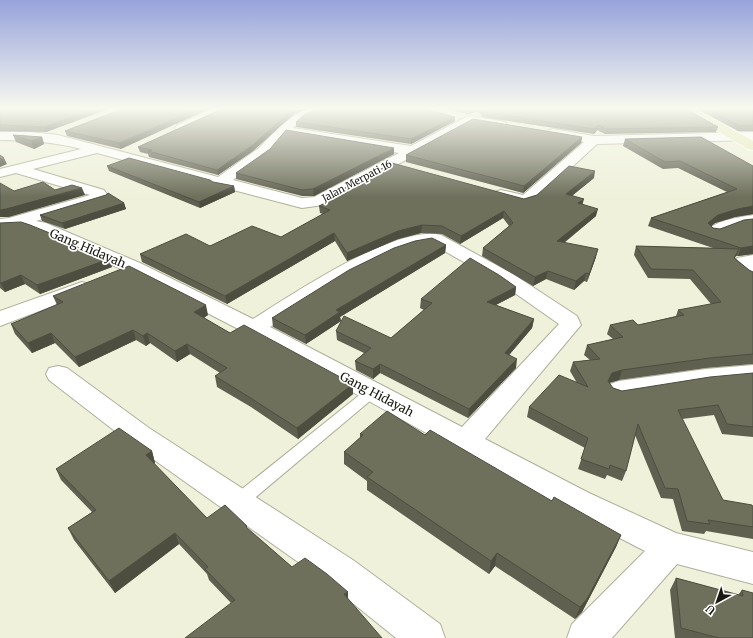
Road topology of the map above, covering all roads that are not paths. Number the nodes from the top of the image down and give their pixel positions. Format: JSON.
{"nodes":[{"id":1,"x":52,"y":138,"type":"edge"},
{"id":2,"x":276,"y":138,"type":"edge"},
{"id":3,"x":331,"y":138,"type":"edge"},
{"id":4,"x":438,"y":138,"type":"edge"},
{"id":5,"x":581,"y":138,"type":"edge"},
{"id":6,"x":699,"y":138,"type":"edge"},
{"id":7,"x":737,"y":138,"type":"edge"},
{"id":8,"x":594,"y":140,"type":"junction"},
{"id":9,"x":141,"y":146,"type":"edge"},
{"id":10,"x":753,"y":146,"type":"edge"},
{"id":11,"x":97,"y":150,"type":"junction"},
{"id":12,"x":414,"y":151,"type":"junction"},
{"id":13,"x":121,"y":155,"type":"junction"},
{"id":14,"x":391,"y":163,"type":"junction"},
{"id":15,"x":16,"y":169,"type":"junction"},
{"id":16,"x":412,"y":169,"type":"edge"},
{"id":17,"x":0,"y":173,"type":"edge"},
{"id":18,"x":219,"y":183,"type":"junction"},
{"id":19,"x":484,"y":190,"type":"edge"},
{"id":20,"x":753,"y":220,"type":"edge"},
{"id":21,"x":4,"y":223,"type":"edge"},
{"id":22,"x":716,"y":231,"type":"edge"},
{"id":23,"x":753,"y":261,"type":"edge"},
{"id":24,"x":753,"y":274,"type":"edge"},
{"id":25,"x":114,"y":275,"type":"junction"},
{"id":26,"x":0,"y":319,"type":"edge"},
{"id":27,"x":254,"y":328,"type":"junction"},
{"id":28,"x":753,"y":373,"type":"edge"},
{"id":29,"x":58,"y":374,"type":"dead end"},
{"id":30,"x":619,"y":390,"type":"edge"},
{"id":31,"x":372,"y":392,"type":"junction"},
{"id":32,"x":465,"y":442,"type":"junction"},
{"id":33,"x":238,"y":502,"type":"junction"},
{"id":34,"x":671,"y":547,"type":"junction"},
{"id":35,"x":753,"y":568,"type":"edge"},
{"id":36,"x":426,"y":638,"type":"edge"},
{"id":37,"x":586,"y":638,"type":"edge"}],
"edges":[{"from":1,"to":11,"type":"street","name":"Jalan Merpati 16"},
{"from":2,"to":18,"type":"street"},
{"from":3,"to":12,"type":"street"},
{"from":4,"to":12,"type":"street","name":"Jalan Merpati 16"},
{"from":5,"to":8,"type":"street"},
{"from":6,"to":8,"type":"street"},
{"from":7,"to":10,"type":"main road"},
{"from":8,"to":19,"type":"street"},
{"from":9,"to":13,"type":"street"},
{"from":11,"to":13,"type":"street","name":"Jalan Merpati 16"},
{"from":11,"to":15,"type":"street"},
{"from":12,"to":14,"type":"street","name":"Jalan Merpati 16"},
{"from":13,"to":18,"type":"street","name":"Jalan Merpati 16"},
{"from":14,"to":16,"type":"street"},
{"from":14,"to":18,"type":"street","name":"Jalan Merpati 16"},
{"from":15,"to":17,"type":"street"},
{"from":15,"to":21,"type":"street"},
{"from":20,"to":22,"type":"street"},
{"from":21,"to":25,"type":"street","name":"Gang Hidayah"},
{"from":23,"to":24,"type":"street"},
{"from":25,"to":26,"type":"street"},
{"from":25,"to":27,"type":"street","name":"Gang Hidayah"},
{"from":27,"to":31,"type":"street","name":"Gang Hidayah"},
{"from":27,"to":32,"type":"street"},
{"from":28,"to":30,"type":"street"},
{"from":29,"to":33,"type":"street"},
{"from":31,"to":32,"type":"street","name":"Gang Hidayah"},
{"from":31,"to":33,"type":"lane"},
{"from":32,"to":34,"type":"street","name":"Gang Hidayah"},
{"from":33,"to":36,"type":"street"},
{"from":34,"to":35,"type":"street","name":"Gang Hidayah"},
{"from":34,"to":37,"type":"street"}]}
